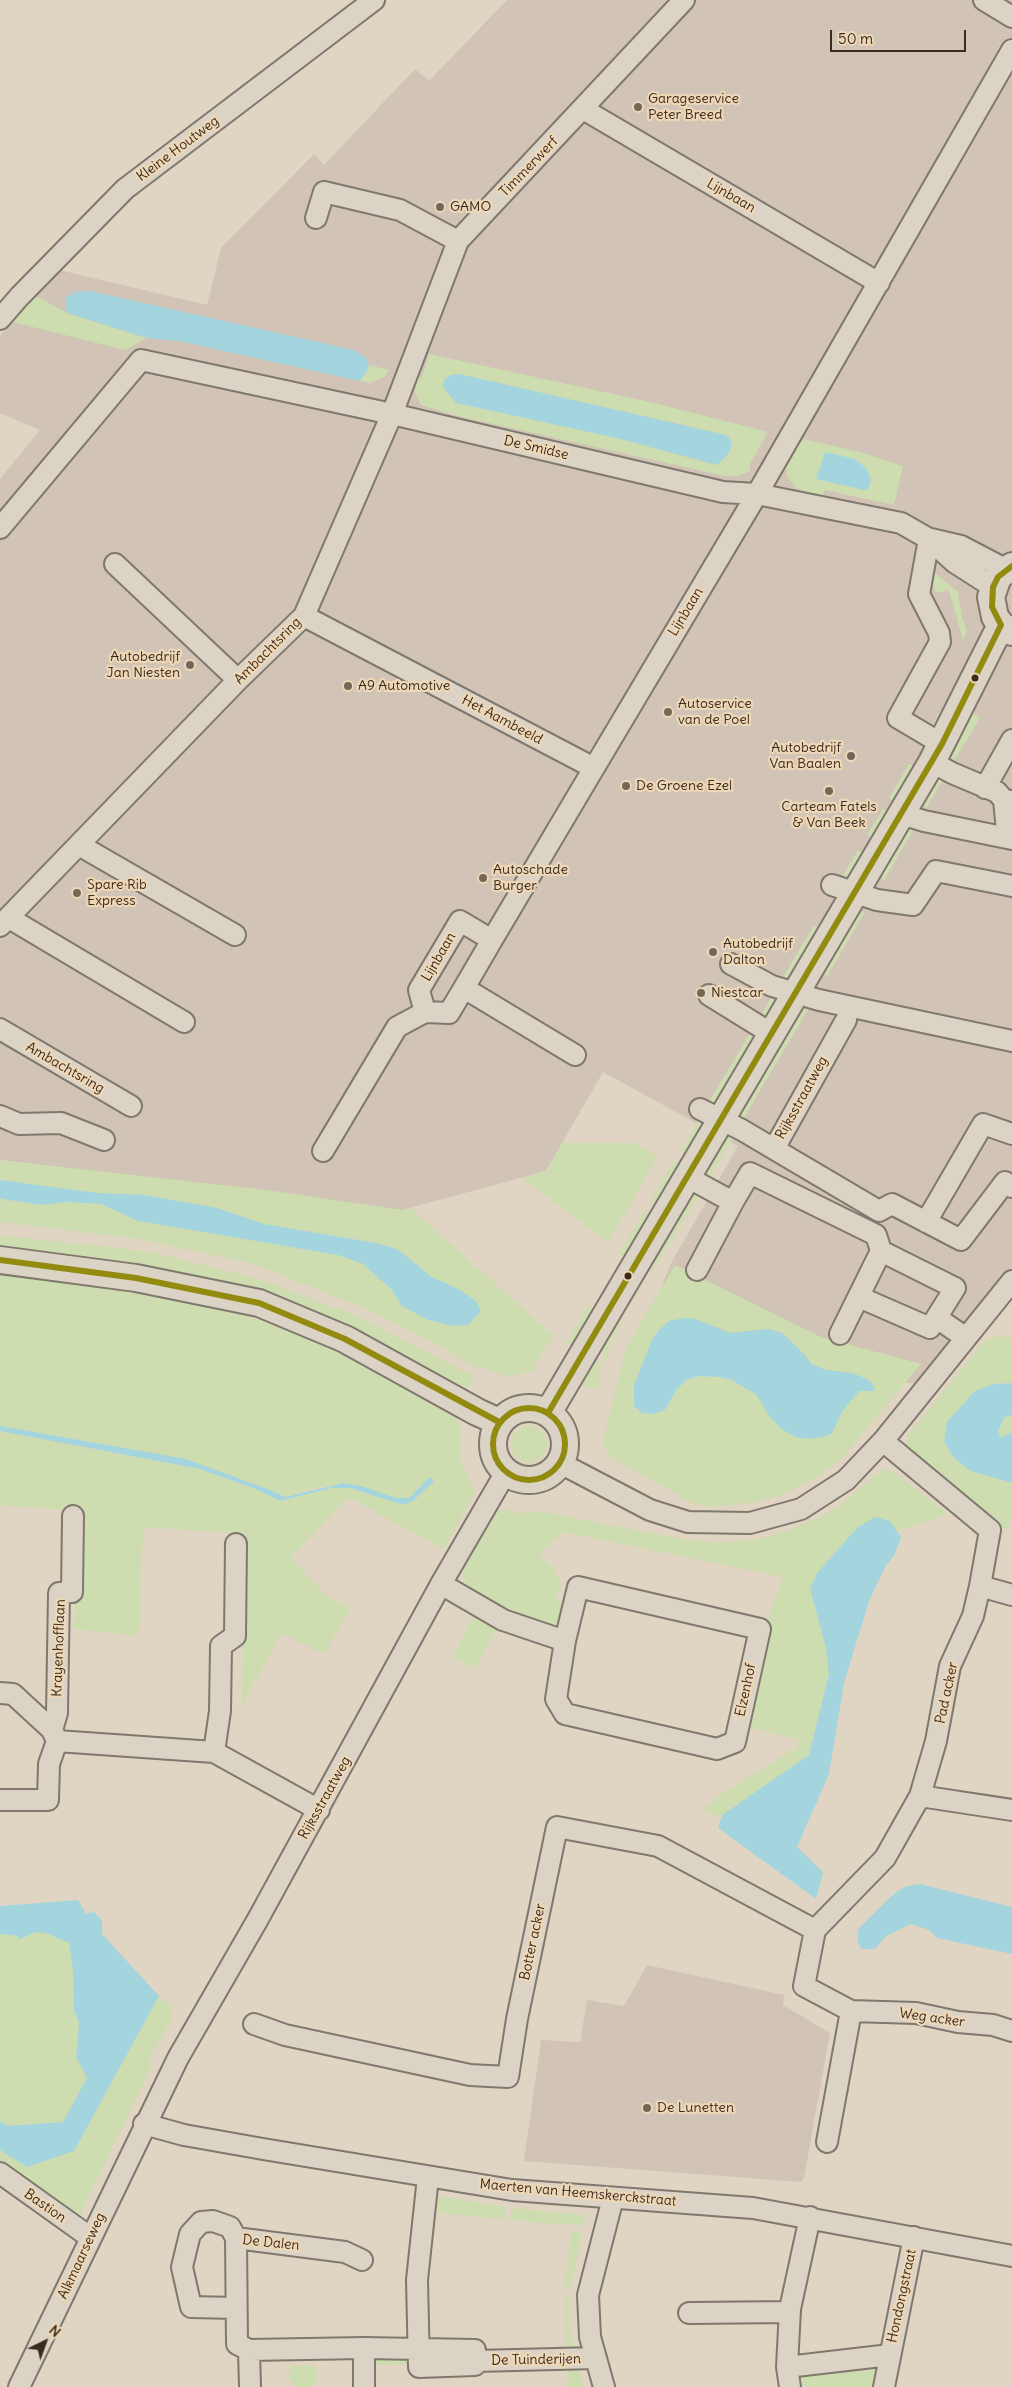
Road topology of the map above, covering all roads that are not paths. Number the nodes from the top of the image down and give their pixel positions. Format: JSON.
{"nodes":[{"id":1,"x":374,"y":0,"type":"edge"},
{"id":2,"x":684,"y":0,"type":"edge"},
{"id":3,"x":984,"y":0,"type":"edge"},
{"id":4,"x":1012,"y":17,"type":"edge"},
{"id":5,"x":1012,"y":50,"type":"edge"},
{"id":6,"x":583,"y":109,"type":"junction"},
{"id":7,"x":316,"y":218,"type":"dead end"},
{"id":8,"x":458,"y":241,"type":"junction"},
{"id":9,"x":878,"y":283,"type":"junction"},
{"id":10,"x":0,"y":319,"type":"edge"},
{"id":11,"x":392,"y":414,"type":"junction"},
{"id":12,"x":757,"y":494,"type":"junction"},
{"id":13,"x":0,"y":528,"type":"edge"},
{"id":14,"x":929,"y":539,"type":"junction"},
{"id":15,"x":115,"y":564,"type":"dead end"},
{"id":16,"x":1003,"y":574,"type":"edge"},
{"id":17,"x":304,"y":616,"type":"junction"},
{"id":18,"x":1008,"y":633,"type":"edge"},
{"id":19,"x":238,"y":680,"type":"junction"},
{"id":20,"x":1012,"y":740,"type":"edge"},
{"id":21,"x":937,"y":753,"type":"junction"},
{"id":22,"x":594,"y":768,"type":"junction"},
{"id":23,"x":985,"y":788,"type":"junction"},
{"id":24,"x":1008,"y":801,"type":"edge"},
{"id":25,"x":901,"y":814,"type":"junction"},
{"id":26,"x":1012,"y":839,"type":"edge"},
{"id":27,"x":79,"y":845,"type":"junction"},
{"id":28,"x":1012,"y":886,"type":"edge"},
{"id":29,"x":844,"y":889,"type":"junction"},
{"id":30,"x":4,"y":922,"type":"edge"},
{"id":31,"x":235,"y":935,"type":"dead end"},
{"id":32,"x":492,"y":940,"type":"junction"},
{"id":33,"x":731,"y":964,"type":"dead end"},
{"id":34,"x":464,"y":988,"type":"junction"},
{"id":35,"x":795,"y":994,"type":"junction"},
{"id":36,"x":709,"y":995,"type":"dead end"},
{"id":37,"x":425,"y":1012,"type":"junction"},
{"id":38,"x":846,"y":1020,"type":"dead end"},
{"id":39,"x":184,"y":1022,"type":"dead end"},
{"id":40,"x":0,"y":1029,"type":"edge"},
{"id":41,"x":772,"y":1034,"type":"junction"},
{"id":42,"x":1012,"y":1041,"type":"edge"},
{"id":43,"x":575,"y":1055,"type":"dead end"},
{"id":44,"x":130,"y":1106,"type":"dead end"},
{"id":45,"x":710,"y":1115,"type":"junction"},
{"id":46,"x":0,"y":1116,"type":"edge"},
{"id":47,"x":1012,"y":1134,"type":"edge"},
{"id":48,"x":104,"y":1140,"type":"dead end"},
{"id":49,"x":774,"y":1149,"type":"junction"},
{"id":50,"x":323,"y":1151,"type":"dead end"},
{"id":51,"x":687,"y":1177,"type":"junction"},
{"id":52,"x":1010,"y":1180,"type":"edge"},
{"id":53,"x":733,"y":1202,"type":"junction"},
{"id":54,"x":926,"y":1222,"type":"junction"},
{"id":55,"x":881,"y":1251,"type":"junction"},
{"id":56,"x":0,"y":1260,"type":"edge"},
{"id":57,"x":697,"y":1270,"type":"dead end"},
{"id":58,"x":1012,"y":1281,"type":"edge"},
{"id":59,"x":858,"y":1297,"type":"junction"},
{"id":60,"x":937,"y":1318,"type":"junction"},
{"id":61,"x":840,"y":1334,"type":"dead end"},
{"id":62,"x":966,"y":1338,"type":"junction"},
{"id":63,"x":548,"y":1413,"type":"junction"},
{"id":64,"x":499,"y":1422,"type":"junction"},
{"id":65,"x":883,"y":1441,"type":"junction"},
{"id":66,"x":560,"y":1463,"type":"junction"},
{"id":67,"x":506,"y":1472,"type":"junction"},
{"id":68,"x":73,"y":1516,"type":"dead end"},
{"id":69,"x":236,"y":1544,"type":"dead end"},
{"id":70,"x":441,"y":1584,"type":"junction"},
{"id":71,"x":980,"y":1586,"type":"junction"},
{"id":72,"x":1012,"y":1595,"type":"edge"},
{"id":73,"x":565,"y":1642,"type":"junction"},
{"id":74,"x":0,"y":1694,"type":"edge"},
{"id":75,"x":55,"y":1736,"type":"junction"},
{"id":76,"x":214,"y":1752,"type":"junction"},
{"id":77,"x":920,"y":1796,"type":"junction"},
{"id":78,"x":0,"y":1800,"type":"edge"},
{"id":79,"x":318,"y":1810,"type":"junction"},
{"id":80,"x":1012,"y":1810,"type":"edge"},
{"id":81,"x":815,"y":1930,"type":"junction"},
{"id":82,"x":851,"y":2011,"type":"junction"},
{"id":83,"x":254,"y":2024,"type":"dead end"},
{"id":84,"x":1012,"y":2031,"type":"edge"},
{"id":85,"x":144,"y":2124,"type":"junction"},
{"id":86,"x":827,"y":2142,"type":"dead end"},
{"id":87,"x":0,"y":2174,"type":"edge"},
{"id":88,"x":428,"y":2176,"type":"junction"},
{"id":89,"x":613,"y":2198,"type":"junction"},
{"id":90,"x":810,"y":2217,"type":"junction"},
{"id":91,"x":914,"y":2237,"type":"junction"},
{"id":92,"x":91,"y":2238,"type":"junction"},
{"id":93,"x":236,"y":2238,"type":"junction"},
{"id":94,"x":1012,"y":2256,"type":"edge"},
{"id":95,"x":362,"y":2260,"type":"dead end"},
{"id":96,"x":235,"y":2308,"type":"junction"},
{"id":97,"x":790,"y":2312,"type":"junction"},
{"id":98,"x":689,"y":2313,"type":"dead end"},
{"id":99,"x":364,"y":2348,"type":"junction"},
{"id":100,"x":249,"y":2350,"type":"junction"},
{"id":101,"x":890,"y":2355,"type":"junction"},
{"id":102,"x":418,"y":2358,"type":"junction"},
{"id":103,"x":596,"y":2358,"type":"junction"},
{"id":104,"x":789,"y":2377,"type":"edge"},
{"id":105,"x":19,"y":2387,"type":"edge"},
{"id":106,"x":250,"y":2387,"type":"edge"},
{"id":107,"x":364,"y":2387,"type":"edge"},
{"id":108,"x":604,"y":2387,"type":"edge"},
{"id":109,"x":884,"y":2387,"type":"edge"}],
"edges":[{"from":1,"to":10,"type":"street","name":"Kleine Houtweg"},
{"from":2,"to":6,"type":"street","name":"Timmerwerf"},
{"from":3,"to":4,"type":"street"},
{"from":5,"to":9,"type":"street","name":"Lijnbaan"},
{"from":6,"to":8,"type":"street","name":"Timmerwerf"},
{"from":6,"to":9,"type":"street","name":"Lijnbaan"},
{"from":7,"to":8,"type":"street"},
{"from":8,"to":11,"type":"street","name":"Timmerwerf"},
{"from":9,"to":12,"type":"street","name":"Lijnbaan"},
{"from":11,"to":12,"type":"street","name":"De Smidse"},
{"from":11,"to":13,"type":"street","name":"De Smidse"},
{"from":11,"to":17,"type":"street","name":"Ambachtsring"},
{"from":12,"to":14,"type":"street","name":"De Smidse"},
{"from":12,"to":22,"type":"street","name":"Lijnbaan"},
{"from":14,"to":16,"type":"street","name":"De Smidse"},
{"from":14,"to":21,"type":"street"},
{"from":15,"to":19,"type":"street"},
{"from":16,"to":18,"type":"main road"},
{"from":17,"to":19,"type":"street","name":"Ambachtsring"},
{"from":17,"to":22,"type":"street","name":"Het Aambeeld"},
{"from":18,"to":21,"type":"main road"},
{"from":19,"to":27,"type":"street","name":"Ambachtsring"},
{"from":20,"to":23,"type":"street"},
{"from":21,"to":23,"type":"street"},
{"from":21,"to":25,"type":"main road"},
{"from":22,"to":32,"type":"street","name":"Lijnbaan"},
{"from":23,"to":24,"type":"street"},
{"from":24,"to":26,"type":"street"},
{"from":25,"to":26,"type":"street"},
{"from":25,"to":29,"type":"main road"},
{"from":27,"to":30,"type":"street","name":"Ambachtsring"},
{"from":27,"to":31,"type":"street"},
{"from":28,"to":29,"type":"street"},
{"from":29,"to":35,"type":"main road"},
{"from":30,"to":39,"type":"street","name":"Ambachtsring"},
{"from":32,"to":34,"type":"street","name":"Lijnbaan"},
{"from":32,"to":37,"type":"street","name":"Lijnbaan"},
{"from":33,"to":35,"type":"street"},
{"from":34,"to":37,"type":"street","name":"Lijnbaan"},
{"from":34,"to":43,"type":"street"},
{"from":35,"to":41,"type":"main road"},
{"from":35,"to":42,"type":"street"},
{"from":36,"to":41,"type":"street"},
{"from":37,"to":50,"type":"street"},
{"from":38,"to":49,"type":"street","name":"Rijksstraatweg"},
{"from":40,"to":44,"type":"street","name":"Ambachtsring"},
{"from":41,"to":45,"type":"main road"},
{"from":45,"to":49,"type":"street","name":"Rijksstraatweg"},
{"from":45,"to":51,"type":"main road"},
{"from":46,"to":48,"type":"street"},
{"from":47,"to":54,"type":"street"},
{"from":49,"to":54,"type":"street"},
{"from":51,"to":53,"type":"street"},
{"from":51,"to":63,"type":"main road"},
{"from":52,"to":54,"type":"street"},
{"from":53,"to":55,"type":"street"},
{"from":53,"to":57,"type":"street"},
{"from":55,"to":59,"type":"street"},
{"from":55,"to":60,"type":"street"},
{"from":56,"to":64,"type":"main road"},
{"from":58,"to":62,"type":"street"},
{"from":59,"to":60,"type":"street"},
{"from":59,"to":61,"type":"street"},
{"from":60,"to":62,"type":"street"},
{"from":62,"to":65,"type":"street"},
{"from":63,"to":64,"type":"main road"},
{"from":63,"to":66,"type":"main road"},
{"from":64,"to":67,"type":"main road"},
{"from":65,"to":66,"type":"street"},
{"from":65,"to":71,"type":"street","name":"Pad acker"},
{"from":66,"to":67,"type":"main road"},
{"from":67,"to":70,"type":"street","name":"Rijksstraatweg"},
{"from":68,"to":75,"type":"street","name":"Krayenhofflaan"},
{"from":69,"to":76,"type":"street"},
{"from":70,"to":73,"type":"street"},
{"from":70,"to":79,"type":"street","name":"Rijksstraatweg"},
{"from":71,"to":72,"type":"street"},
{"from":71,"to":77,"type":"street","name":"Pad acker"},
{"from":73,"to":73,"type":"street","name":"Elzenhof"},
{"from":74,"to":75,"type":"street"},
{"from":75,"to":76,"type":"street"},
{"from":75,"to":78,"type":"street","name":"Krayenhofflaan"},
{"from":76,"to":79,"type":"street"},
{"from":77,"to":80,"type":"street"},
{"from":77,"to":81,"type":"street","name":"Pad acker"},
{"from":79,"to":85,"type":"street","name":"Rijksstraatweg"},
{"from":81,"to":82,"type":"street","name":"Weg acker"},
{"from":81,"to":83,"type":"street","name":"Botter acker"},
{"from":82,"to":84,"type":"street","name":"Weg acker"},
{"from":82,"to":86,"type":"street"},
{"from":85,"to":88,"type":"street","name":"Maerten van Heemskerckstraat"},
{"from":85,"to":92,"type":"street","name":"Alkmaarseweg"},
{"from":87,"to":92,"type":"street","name":"Bastion"},
{"from":88,"to":89,"type":"street","name":"Maerten van Heemskerckstraat"},
{"from":88,"to":102,"type":"street"},
{"from":89,"to":90,"type":"street","name":"Maerten van Heemskerckstraat"},
{"from":89,"to":103,"type":"street"},
{"from":90,"to":91,"type":"street","name":"Maerten van Heemskerckstraat"},
{"from":90,"to":97,"type":"street"},
{"from":91,"to":94,"type":"street","name":"Maerten van Heemskerckstraat"},
{"from":91,"to":101,"type":"street","name":"Hondongstraat"},
{"from":92,"to":105,"type":"street","name":"Alkmaarseweg"},
{"from":93,"to":95,"type":"street","name":"De Dalen"},
{"from":93,"to":96,"type":"street","name":"De Dalen"},
{"from":93,"to":96,"type":"street"},
{"from":96,"to":100,"type":"street","name":"De Dalen"},
{"from":97,"to":98,"type":"street"},
{"from":97,"to":104,"type":"street"},
{"from":99,"to":100,"type":"street"},
{"from":99,"to":102,"type":"street"},
{"from":99,"to":107,"type":"street"},
{"from":100,"to":106,"type":"street"},
{"from":101,"to":104,"type":"street","name":"Hondongstraat"},
{"from":101,"to":109,"type":"street","name":"Hondongstraat"},
{"from":102,"to":103,"type":"street","name":"De Tuinderijen"},
{"from":103,"to":108,"type":"street"}]}
